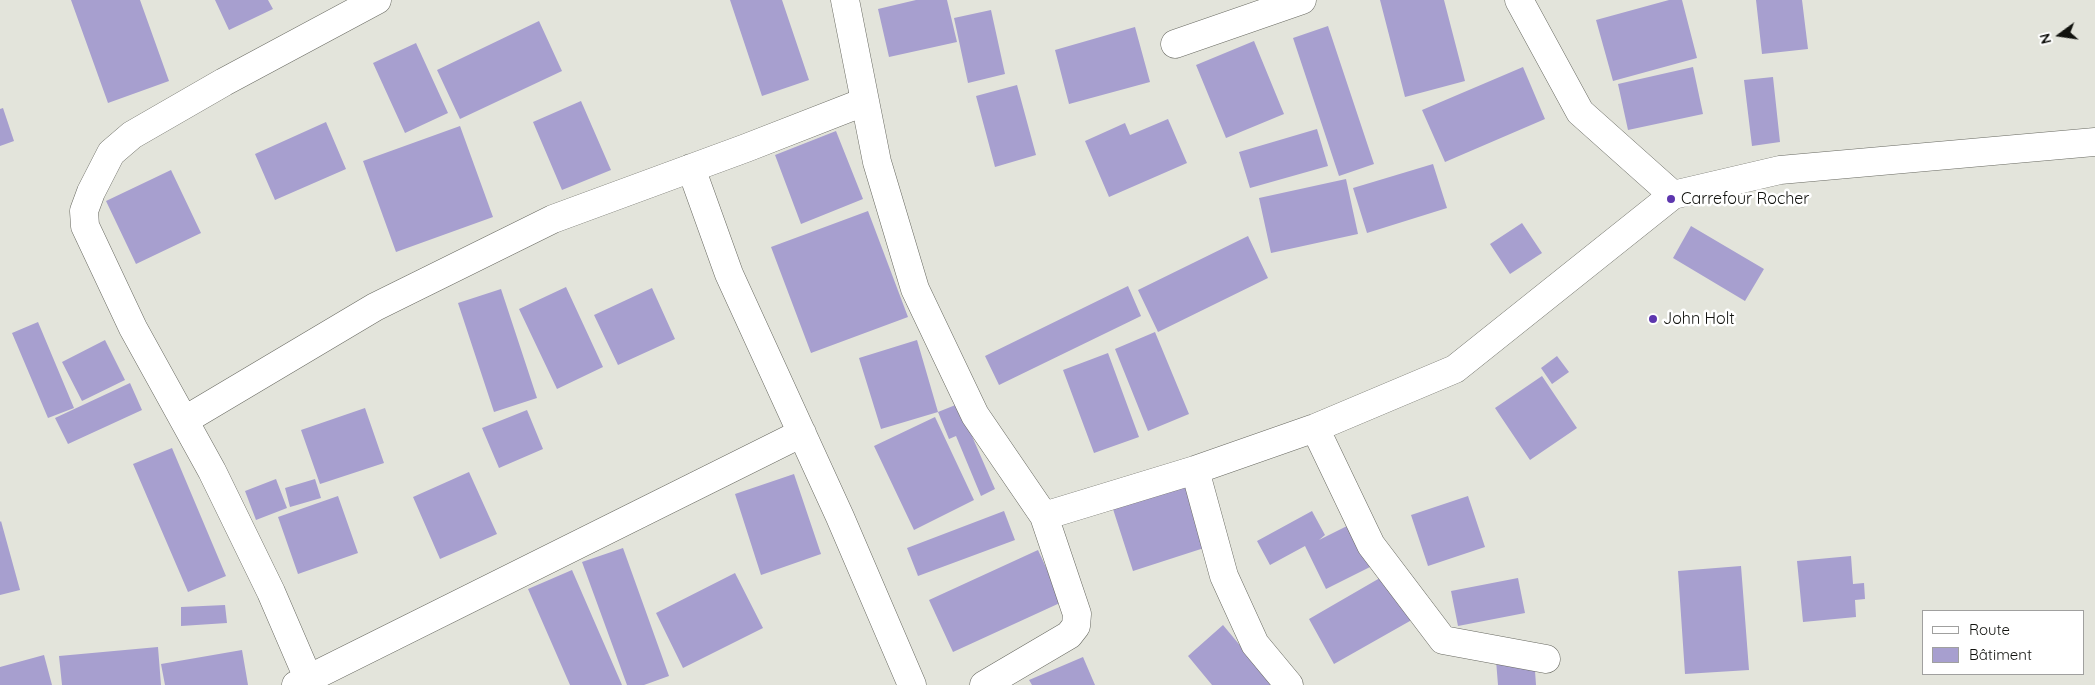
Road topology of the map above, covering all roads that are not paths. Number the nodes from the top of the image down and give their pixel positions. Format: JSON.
{"nodes":[{"id":1,"x":376,"y":0,"type":"edge"},
{"id":2,"x":845,"y":0,"type":"edge"},
{"id":3,"x":1302,"y":0,"type":"edge"},
{"id":4,"x":1519,"y":0,"type":"edge"},
{"id":5,"x":1175,"y":44,"type":"dead end"},
{"id":6,"x":864,"y":102,"type":"junction"},
{"id":7,"x":2095,"y":142,"type":"edge"},
{"id":8,"x":691,"y":168,"type":"junction"},
{"id":9,"x":1673,"y":195,"type":"junction"},
{"id":10,"x":185,"y":420,"type":"junction"},
{"id":11,"x":1315,"y":428,"type":"junction"},
{"id":12,"x":802,"y":433,"type":"junction"},
{"id":13,"x":1195,"y":470,"type":"junction"},
{"id":14,"x":1044,"y":516,"type":"junction"},
{"id":15,"x":1546,"y":659,"type":"dead end"},
{"id":16,"x":305,"y":683,"type":"edge"},
{"id":17,"x":912,"y":685,"type":"edge"},
{"id":18,"x":984,"y":685,"type":"edge"},
{"id":19,"x":1289,"y":685,"type":"edge"}],
"edges":[{"from":1,"to":10,"type":"street"},
{"from":2,"to":6,"type":"street"},
{"from":3,"to":5,"type":"street"},
{"from":4,"to":9,"type":"street"},
{"from":6,"to":8,"type":"street"},
{"from":6,"to":14,"type":"street"},
{"from":7,"to":9,"type":"street"},
{"from":8,"to":10,"type":"street"},
{"from":8,"to":12,"type":"street"},
{"from":9,"to":11,"type":"street"},
{"from":10,"to":16,"type":"street"},
{"from":11,"to":13,"type":"street"},
{"from":11,"to":15,"type":"street"},
{"from":12,"to":16,"type":"street"},
{"from":12,"to":17,"type":"street"},
{"from":13,"to":14,"type":"street"},
{"from":13,"to":19,"type":"street"},
{"from":14,"to":18,"type":"street"}]}
